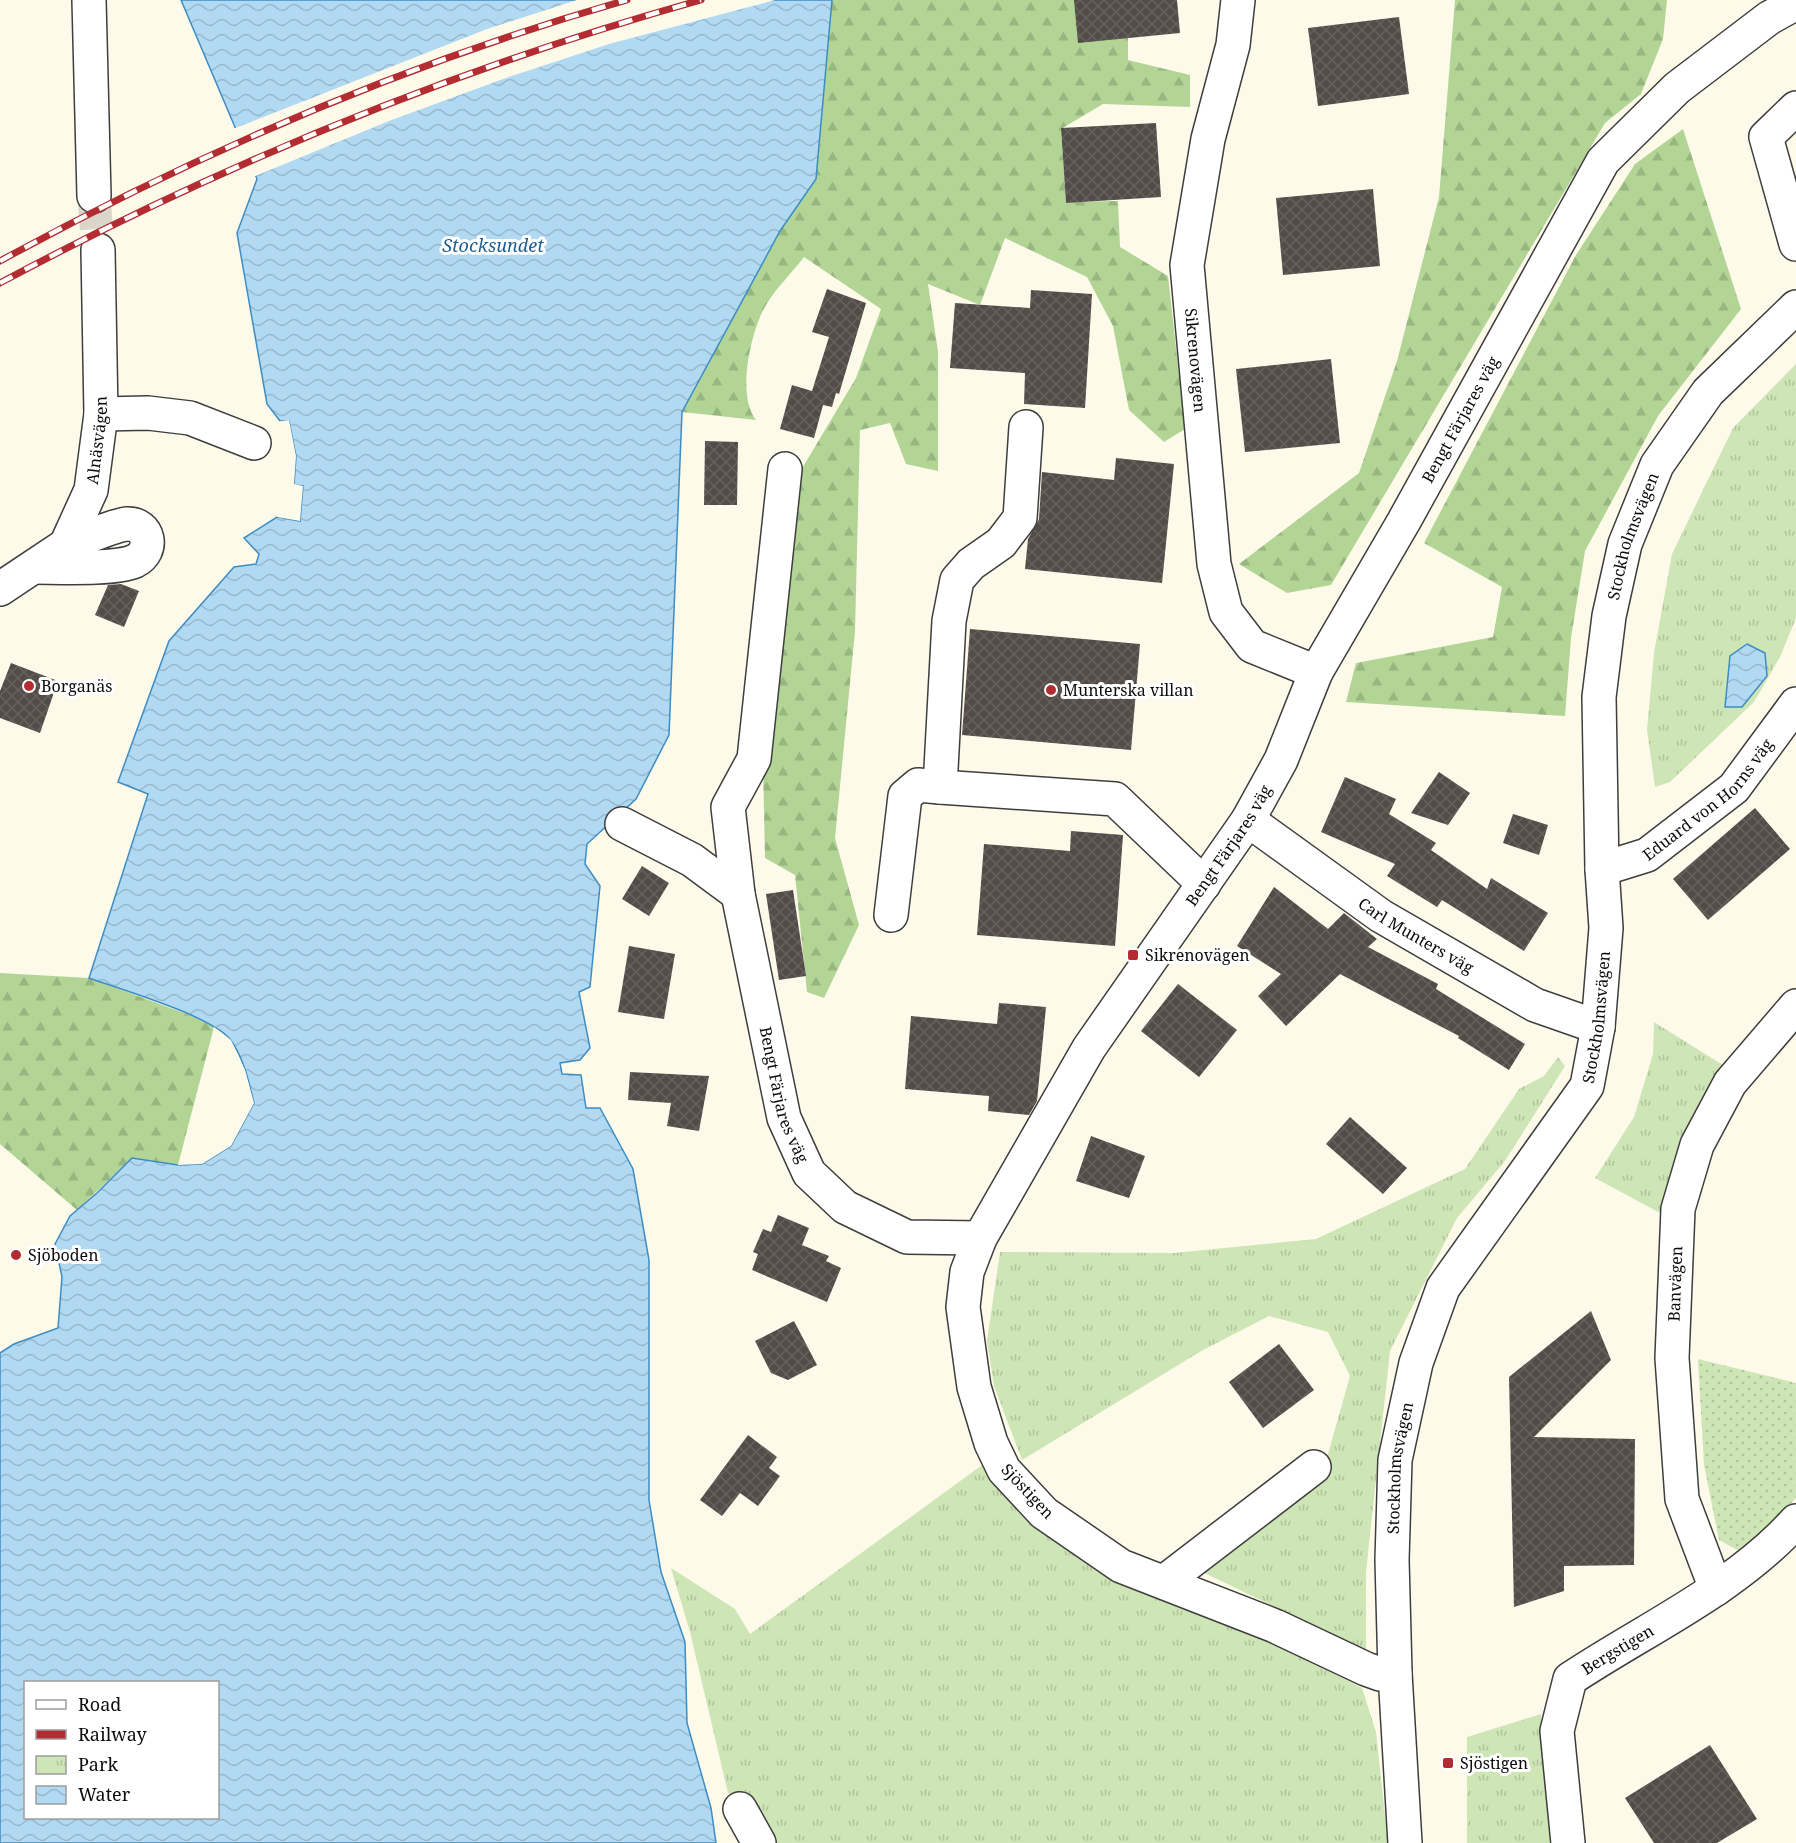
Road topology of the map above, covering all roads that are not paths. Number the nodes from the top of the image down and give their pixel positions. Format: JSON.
{"nodes":[{"id":1,"x":89,"y":0,"type":"edge"},
{"id":2,"x":1238,"y":0,"type":"edge"},
{"id":3,"x":1796,"y":3,"type":"edge"},
{"id":4,"x":1796,"y":108,"type":"edge"},
{"id":5,"x":94,"y":196,"type":"tunnel mouth"},
{"id":6,"x":1791,"y":206,"type":"edge"},
{"id":7,"x":1796,"y":244,"type":"edge"},
{"id":8,"x":98,"y":250,"type":"tunnel mouth"},
{"id":9,"x":1796,"y":306,"type":"edge"},
{"id":10,"x":100,"y":414,"type":"junction"},
{"id":11,"x":1026,"y":427,"type":"dead end"},
{"id":12,"x":254,"y":443,"type":"dead end"},
{"id":13,"x":785,"y":469,"type":"dead end"},
{"id":14,"x":66,"y":545,"type":"junction"},
{"id":15,"x":34,"y":567,"type":"junction"},
{"id":16,"x":0,"y":589,"type":"edge"},
{"id":17,"x":1316,"y":672,"type":"junction"},
{"id":18,"x":1796,"y":704,"type":"edge"},
{"id":19,"x":958,"y":796,"type":"junction"},
{"id":20,"x":1248,"y":820,"type":"junction"},
{"id":21,"x":622,"y":824,"type":"dead end"},
{"id":22,"x":1602,"y":869,"type":"junction"},
{"id":23,"x":1204,"y":884,"type":"junction"},
{"id":24,"x":738,"y":894,"type":"junction"},
{"id":25,"x":891,"y":915,"type":"dead end"},
{"id":26,"x":1796,"y":1006,"type":"edge"},
{"id":27,"x":1598,"y":1027,"type":"junction"},
{"id":28,"x":980,"y":1238,"type":"junction"},
{"id":29,"x":1314,"y":1467,"type":"dead end"},
{"id":30,"x":1796,"y":1521,"type":"edge"},
{"id":31,"x":1164,"y":1582,"type":"junction"},
{"id":32,"x":1716,"y":1589,"type":"junction"},
{"id":33,"x":1395,"y":1673,"type":"junction"},
{"id":34,"x":740,"y":1809,"type":"dead end"},
{"id":35,"x":759,"y":1843,"type":"edge"},
{"id":36,"x":1405,"y":1843,"type":"edge"},
{"id":37,"x":1568,"y":1843,"type":"edge"}],
"edges":[{"from":1,"to":5,"type":"street"},
{"from":2,"to":17,"type":"street","name":"Sikrenovägen"},
{"from":3,"to":17,"type":"street","name":"Bengt Färjares väg"},
{"from":4,"to":6,"type":"street"},
{"from":6,"to":7,"type":"street"},
{"from":8,"to":10,"type":"street","name":"Alnäsvägen"},
{"from":9,"to":22,"type":"street","name":"Stockholmsvägen"},
{"from":10,"to":12,"type":"street"},
{"from":10,"to":14,"type":"street","name":"Alnäsvägen"},
{"from":11,"to":19,"type":"street"},
{"from":13,"to":24,"type":"street","name":"Bengt Färjares väg"},
{"from":14,"to":15,"type":"street"},
{"from":14,"to":15,"type":"street"},
{"from":15,"to":16,"type":"street"},
{"from":17,"to":20,"type":"street","name":"Bengt Färjares väg"},
{"from":18,"to":22,"type":"street","name":"Eduard von Horns väg"},
{"from":19,"to":23,"type":"street"},
{"from":19,"to":25,"type":"street"},
{"from":20,"to":23,"type":"street","name":"Bengt Färjares väg"},
{"from":20,"to":27,"type":"street","name":"Carl Munters väg"},
{"from":21,"to":24,"type":"street"},
{"from":22,"to":27,"type":"street","name":"Stockholmsvägen"},
{"from":23,"to":28,"type":"street","name":"Bengt Färjares väg"},
{"from":24,"to":28,"type":"street","name":"Bengt Färjares väg"},
{"from":26,"to":32,"type":"street","name":"Banvägen"},
{"from":27,"to":33,"type":"street","name":"Stockholmsvägen"},
{"from":28,"to":31,"type":"street","name":"Sjöstigen"},
{"from":29,"to":31,"type":"street"},
{"from":30,"to":32,"type":"street","name":"Bergstigen"},
{"from":31,"to":33,"type":"street","name":"Sjöstigen"},
{"from":32,"to":37,"type":"street","name":"Bergstigen"},
{"from":33,"to":36,"type":"street","name":"Stockholmsvägen"},
{"from":34,"to":35,"type":"street"}]}
